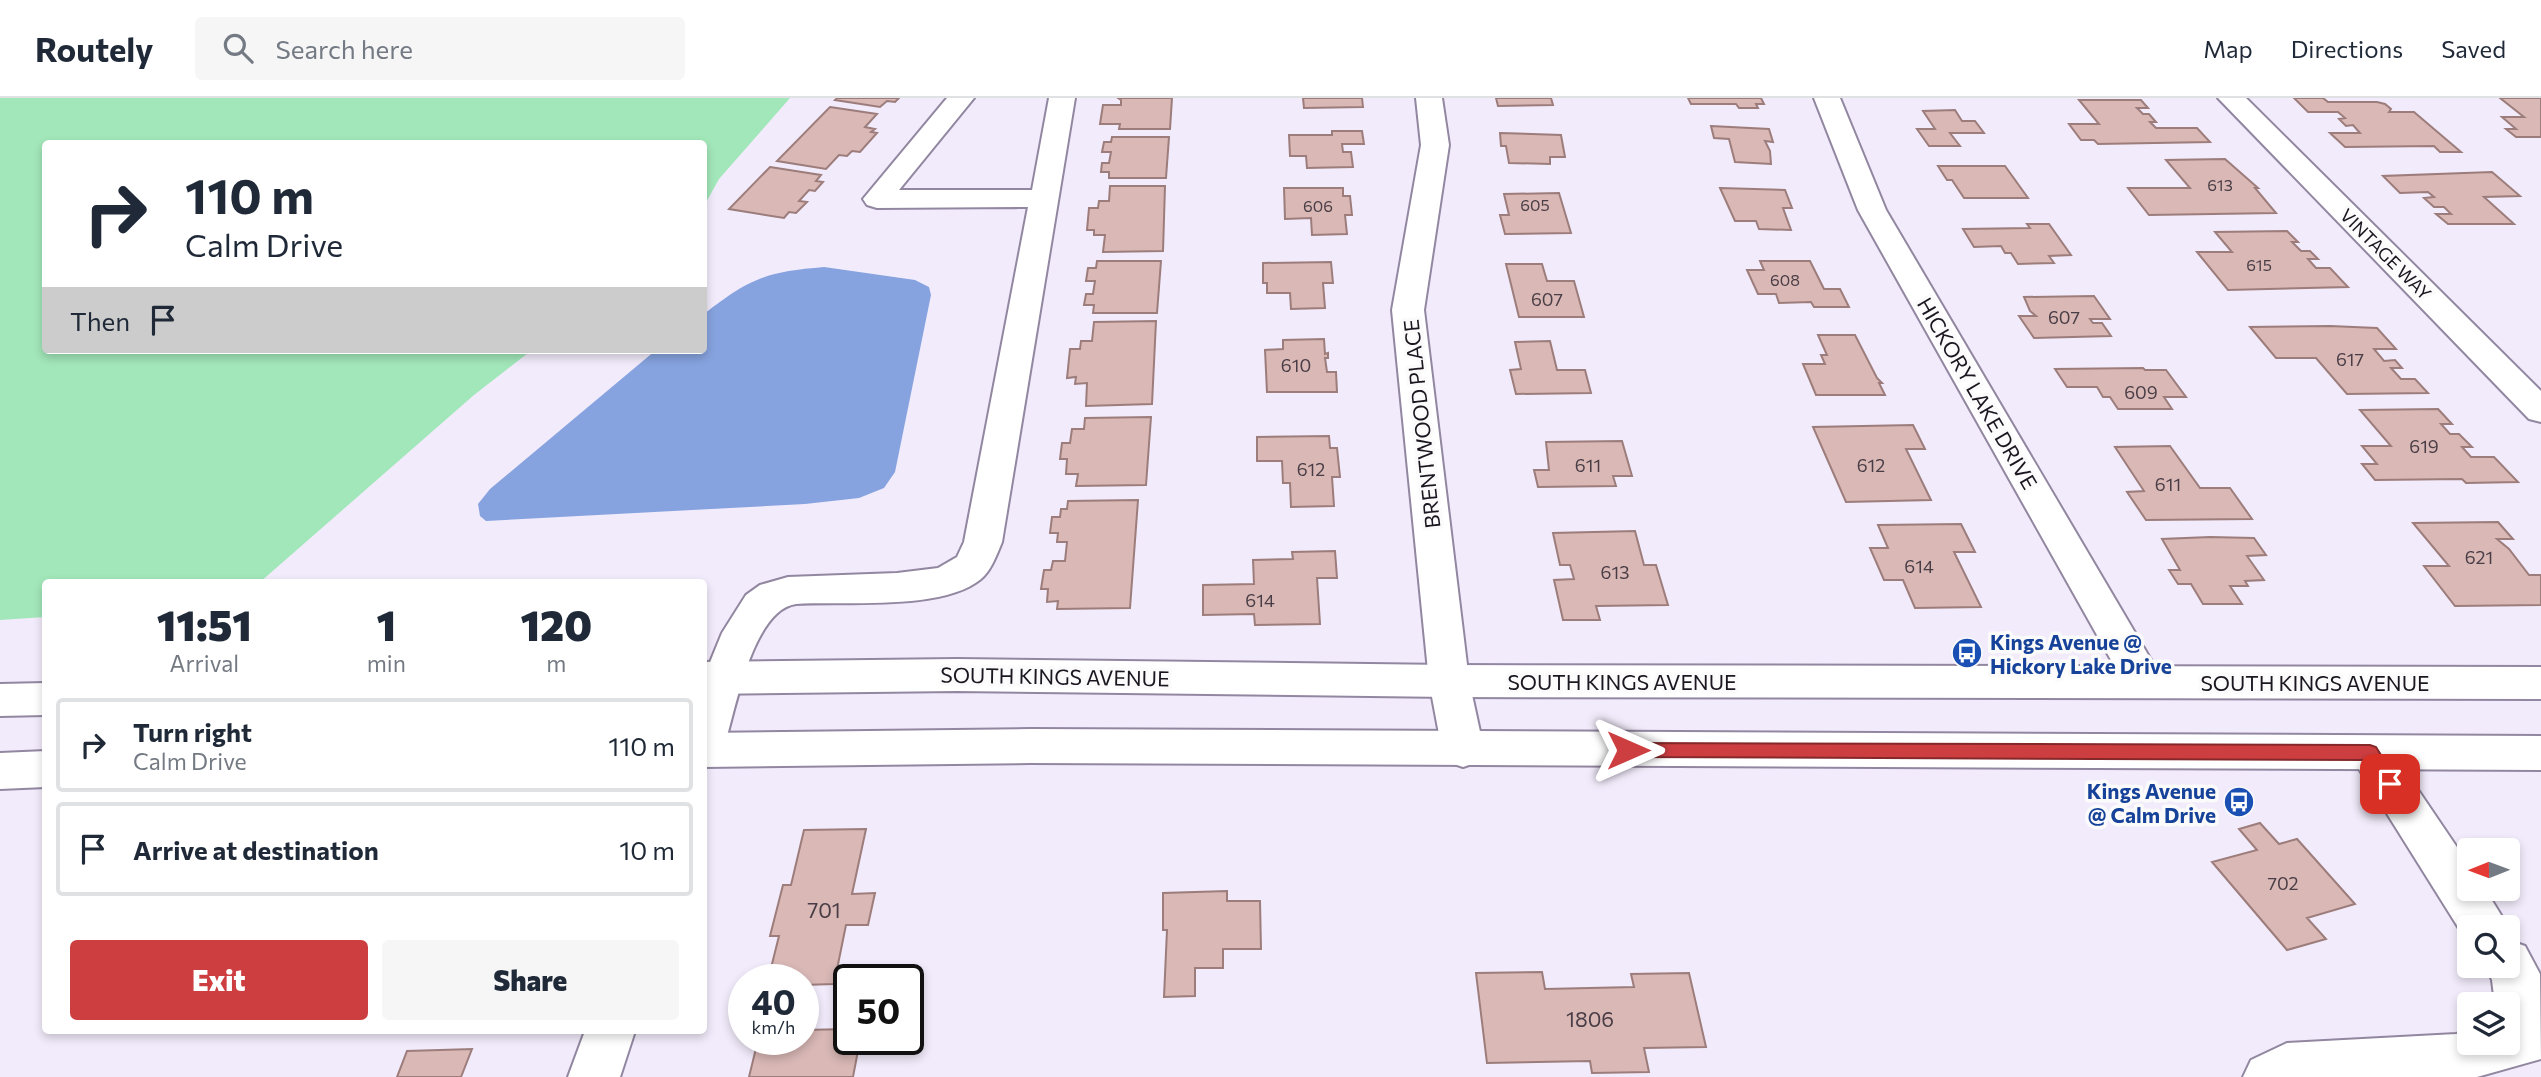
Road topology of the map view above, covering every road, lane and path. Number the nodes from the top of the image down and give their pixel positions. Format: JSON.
{"nodes":[{"id":1,"x":961,"y":98,"type":"edge"},
{"id":2,"x":1062,"y":98,"type":"edge"},
{"id":3,"x":1429,"y":98,"type":"edge"},
{"id":4,"x":1827,"y":98,"type":"edge"},
{"id":5,"x":2231,"y":98,"type":"edge"},
{"id":6,"x":1044,"y":198,"type":"junction"},
{"id":7,"x":2541,"y":411,"type":"edge"},
{"id":8,"x":715,"y":678,"type":"edge"},
{"id":9,"x":1449,"y":681,"type":"junction"},
{"id":10,"x":2143,"y":681,"type":"junction"},
{"id":11,"x":2541,"y":683,"type":"edge"},
{"id":12,"x":42,"y":699,"type":"edge"},
{"id":13,"x":0,"y":700,"type":"edge"},
{"id":14,"x":707,"y":725,"type":"edge"},
{"id":15,"x":707,"y":750,"type":"edge"},
{"id":16,"x":1464,"y":750,"type":"junction"},
{"id":17,"x":2370,"y":752,"type":"junction"},
{"id":18,"x":2541,"y":752,"type":"edge"},
{"id":19,"x":42,"y":769,"type":"edge"},
{"id":20,"x":0,"y":771,"type":"edge"},
{"id":21,"x":2477,"y":915,"type":"edge"},
{"id":22,"x":2516,"y":978,"type":"edge"},
{"id":23,"x":609,"y":1034,"type":"edge"},
{"id":24,"x":594,"y":1077,"type":"edge"},
{"id":25,"x":2269,"y":1077,"type":"edge"}],
"edges":[{"from":1,"to":6,"type":"street"},
{"from":2,"to":6,"type":"street"},
{"from":3,"to":9,"type":"street","name":"BRENTWOOD PLACE"},
{"from":4,"to":10,"type":"street","name":"HICKORY LAKE DRIVE"},
{"from":5,"to":7,"type":"street","name":"VINTAGE WAY"},
{"from":6,"to":8,"type":"street"},
{"from":8,"to":9,"type":"street","name":"SOUTH KINGS AVENUE"},
{"from":8,"to":14,"type":"street"},
{"from":9,"to":10,"type":"street","name":"SOUTH KINGS AVENUE"},
{"from":9,"to":16,"type":"street","name":"BRENTWOOD PLACE"},
{"from":10,"to":11,"type":"street","name":"SOUTH KINGS AVENUE"},
{"from":12,"to":13,"type":"street"},
{"from":15,"to":16,"type":"street"},
{"from":16,"to":17,"type":"street"},
{"from":17,"to":18,"type":"street"},
{"from":17,"to":21,"type":"street"},
{"from":19,"to":20,"type":"street"},
{"from":22,"to":25,"type":"street"},
{"from":23,"to":24,"type":"street"}]}
